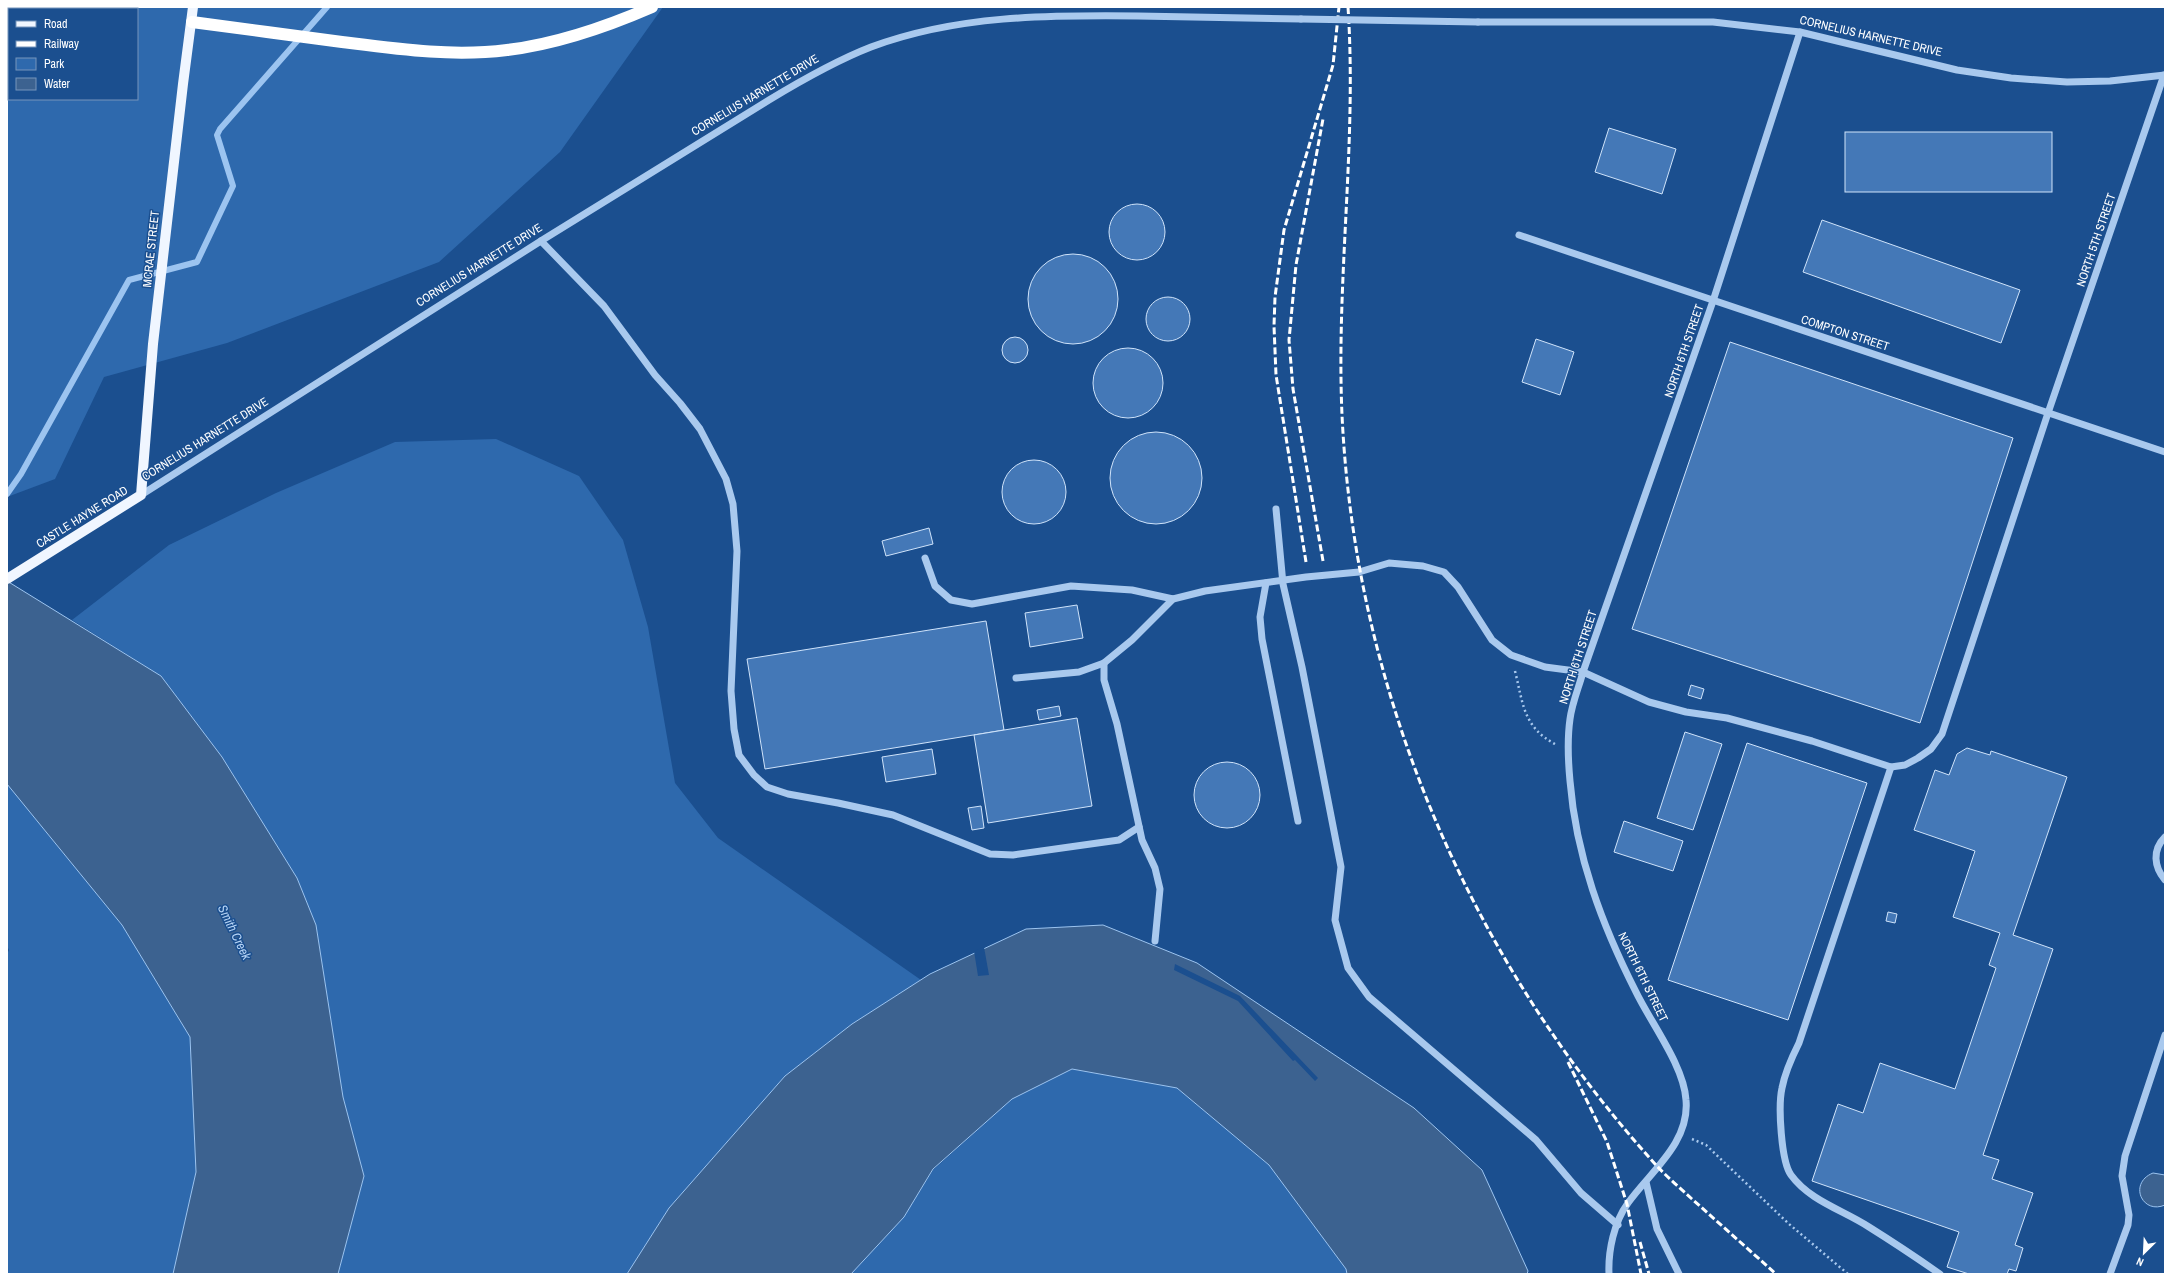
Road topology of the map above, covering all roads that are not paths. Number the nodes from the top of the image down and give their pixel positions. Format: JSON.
{"nodes":[{"id":1,"x":194,"y":7,"type":"edge"},
{"id":2,"x":652,"y":7,"type":"edge"},
{"id":3,"x":192,"y":22,"type":"junction"},
{"id":4,"x":1800,"y":32,"type":"junction"},
{"id":5,"x":2164,"y":75,"type":"edge"},
{"id":6,"x":1519,"y":235,"type":"dead end"},
{"id":7,"x":542,"y":241,"type":"junction"},
{"id":8,"x":1713,"y":300,"type":"junction"},
{"id":9,"x":2048,"y":413,"type":"junction"},
{"id":10,"x":2165,"y":452,"type":"edge"},
{"id":11,"x":141,"y":495,"type":"junction"},
{"id":12,"x":1276,"y":509,"type":"dead end"},
{"id":13,"x":925,"y":558,"type":"dead end"},
{"id":14,"x":7,"y":579,"type":"edge"},
{"id":15,"x":1282,"y":581,"type":"junction"},
{"id":16,"x":1266,"y":583,"type":"junction"},
{"id":17,"x":1173,"y":598,"type":"junction"},
{"id":18,"x":1104,"y":663,"type":"junction"},
{"id":19,"x":1583,"y":672,"type":"junction"},
{"id":20,"x":1016,"y":678,"type":"dead end"},
{"id":21,"x":1891,"y":767,"type":"junction"},
{"id":22,"x":1298,"y":821,"type":"dead end"},
{"id":23,"x":1139,"y":827,"type":"junction"},
{"id":24,"x":2165,"y":837,"type":"edge"},
{"id":25,"x":2165,"y":880,"type":"edge"},
{"id":26,"x":1155,"y":941,"type":"dead end"},
{"id":27,"x":2165,"y":1035,"type":"edge"},
{"id":28,"x":1646,"y":1182,"type":"junction"},
{"id":29,"x":1618,"y":1225,"type":"junction"},
{"id":30,"x":1609,"y":1274,"type":"edge"},
{"id":31,"x":1679,"y":1274,"type":"edge"},
{"id":32,"x":1940,"y":1274,"type":"edge"},
{"id":33,"x":2110,"y":1274,"type":"edge"}],
"edges":[{"from":1,"to":3,"type":"main road","name":"MCRAE STREET"},
{"from":2,"to":3,"type":"highway"},
{"from":3,"to":11,"type":"main road","name":"MCRAE STREET"},
{"from":4,"to":5,"type":"street","name":"CORNELIUS HARNETTE DRIVE"},
{"from":4,"to":7,"type":"street","name":"CORNELIUS HARNETTE DRIVE","bridge":true},
{"from":4,"to":8,"type":"street","name":"NORTH 6TH STREET"},
{"from":5,"to":9,"type":"street","name":"NORTH 5TH STREET"},
{"from":6,"to":8,"type":"street","name":"COMPTON STREET"},
{"from":7,"to":11,"type":"street","name":"CORNELIUS HARNETTE DRIVE"},
{"from":7,"to":23,"type":"street"},
{"from":8,"to":9,"type":"street","name":"COMPTON STREET"},
{"from":8,"to":19,"type":"street","name":"NORTH 6TH STREET"},
{"from":9,"to":10,"type":"street","name":"COMPTON STREET"},
{"from":9,"to":21,"type":"street","name":"NORTH 5TH STREET"},
{"from":11,"to":14,"type":"main road","name":"CASTLE HAYNE ROAD"},
{"from":12,"to":15,"type":"street"},
{"from":13,"to":17,"type":"street"},
{"from":15,"to":16,"type":"street"},
{"from":15,"to":19,"type":"street"},
{"from":15,"to":29,"type":"street"},
{"from":16,"to":17,"type":"street"},
{"from":16,"to":22,"type":"street"},
{"from":17,"to":18,"type":"street"},
{"from":18,"to":20,"type":"street"},
{"from":18,"to":23,"type":"street"},
{"from":19,"to":21,"type":"street"},
{"from":19,"to":28,"type":"street","name":"NORTH 6TH STREET"},
{"from":21,"to":32,"type":"street"},
{"from":23,"to":26,"type":"street"},
{"from":24,"to":25,"type":"street"},
{"from":27,"to":33,"type":"street"},
{"from":28,"to":29,"type":"street","name":"NORTH 6TH STREET"},
{"from":28,"to":31,"type":"street"},
{"from":29,"to":30,"type":"street","name":"NORTH 6TH STREET"}]}
